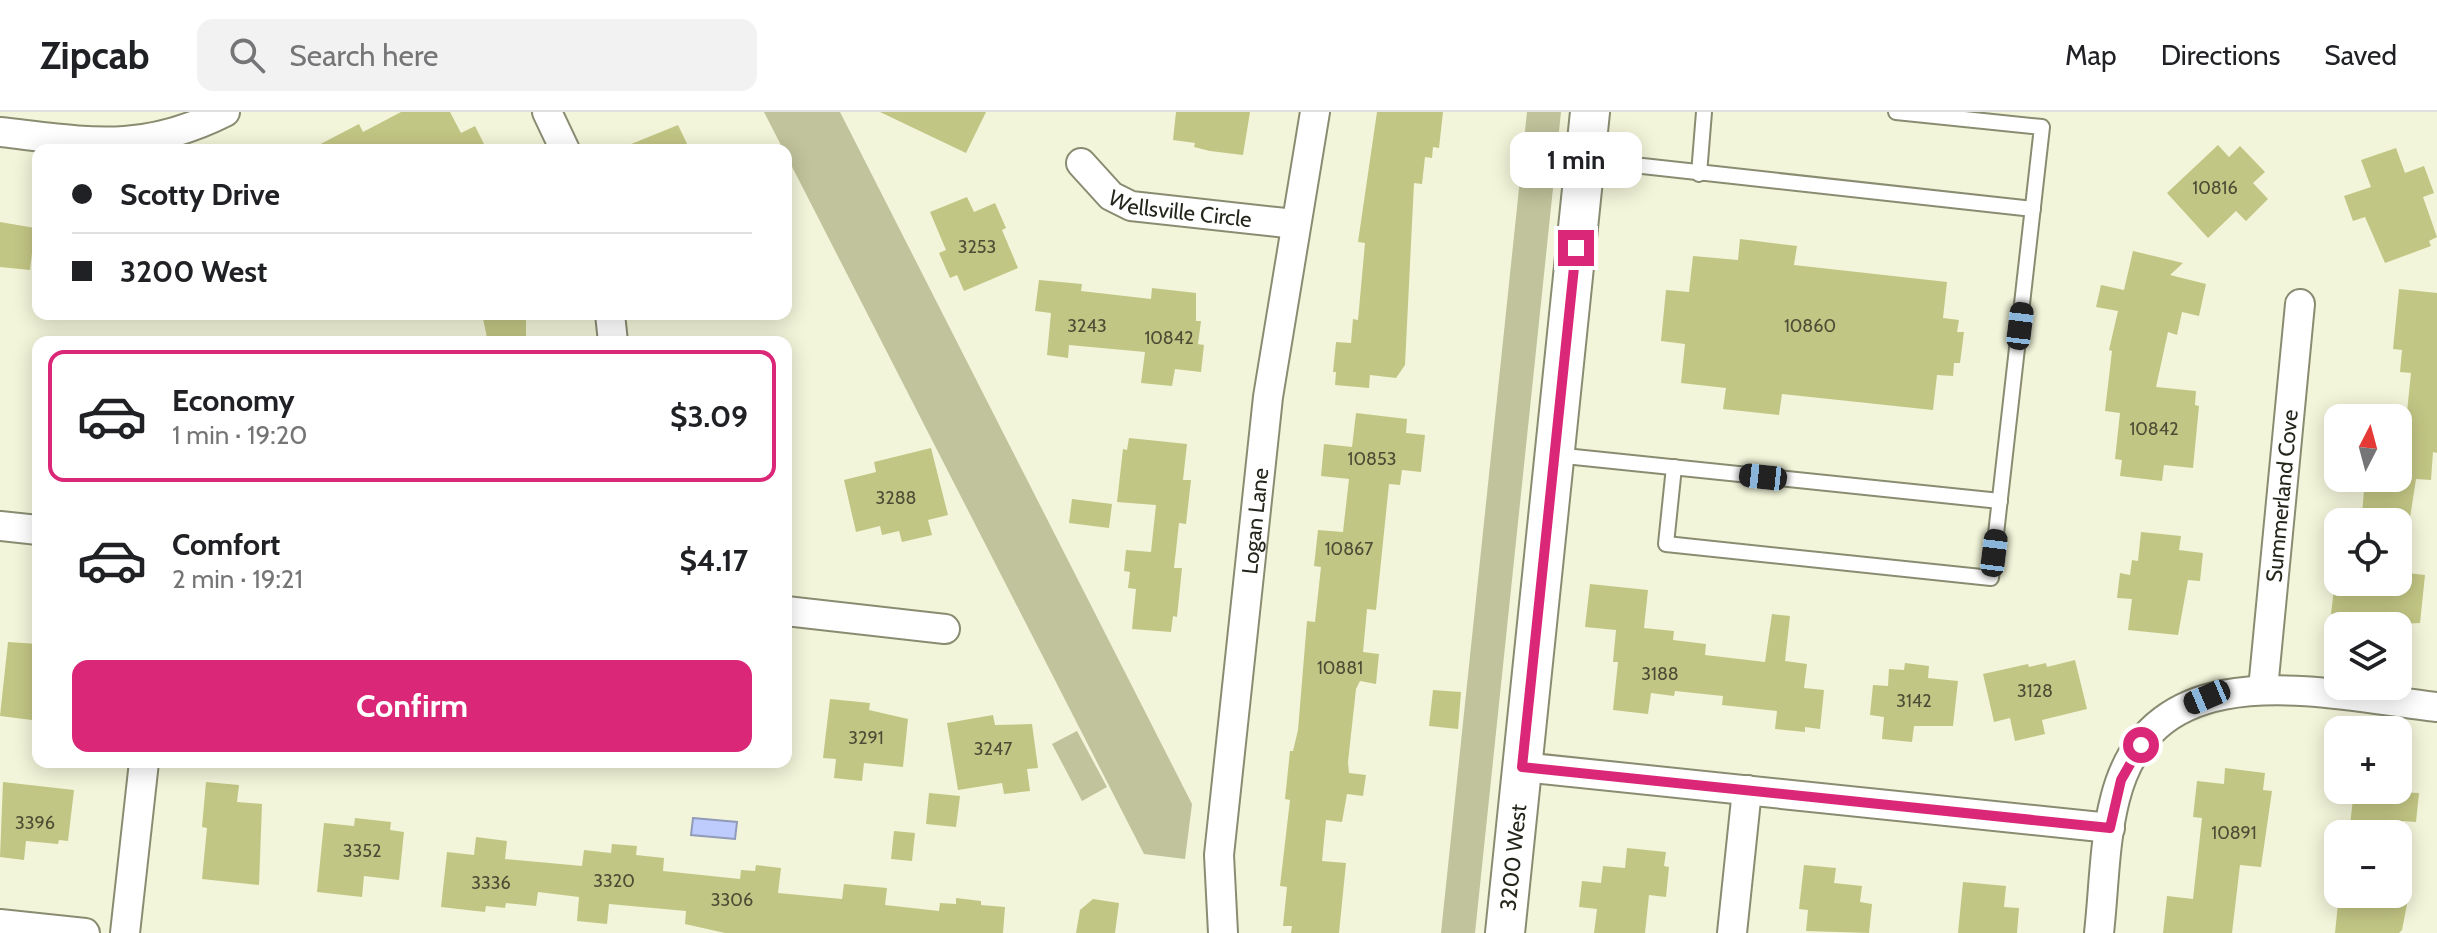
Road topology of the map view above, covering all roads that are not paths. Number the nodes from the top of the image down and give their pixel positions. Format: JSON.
{"nodes":[{"id":1,"x":225,"y":112,"type":"edge"},
{"id":2,"x":547,"y":112,"type":"edge"},
{"id":3,"x":1315,"y":112,"type":"edge"},
{"id":4,"x":1590,"y":112,"type":"edge"},
{"id":5,"x":1704,"y":112,"type":"edge"},
{"id":6,"x":1896,"y":112,"type":"edge"},
{"id":7,"x":0,"y":132,"type":"edge"},
{"id":8,"x":562,"y":144,"type":"edge"},
{"id":9,"x":1585,"y":159,"type":"junction"},
{"id":10,"x":1081,"y":163,"type":"dead end"},
{"id":11,"x":1699,"y":174,"type":"junction"},
{"id":12,"x":2033,"y":209,"type":"junction"},
{"id":13,"x":1295,"y":224,"type":"junction"},
{"id":14,"x":2300,"y":304,"type":"dead end"},
{"id":15,"x":1554,"y":455,"type":"junction"},
{"id":16,"x":1674,"y":467,"type":"junction"},
{"id":17,"x":2000,"y":501,"type":"junction"},
{"id":18,"x":0,"y":526,"type":"edge"},
{"id":19,"x":32,"y":529,"type":"edge"},
{"id":20,"x":792,"y":612,"type":"edge"},
{"id":21,"x":945,"y":629,"type":"dead end"},
{"id":22,"x":2263,"y":689,"type":"junction"},
{"id":23,"x":2437,"y":707,"type":"edge"},
{"id":24,"x":1522,"y":767,"type":"junction"},
{"id":25,"x":143,"y":768,"type":"edge"},
{"id":26,"x":1747,"y":790,"type":"junction"},
{"id":27,"x":2110,"y":828,"type":"junction"},
{"id":28,"x":0,"y":924,"type":"edge"},
{"id":29,"x":85,"y":933,"type":"edge"},
{"id":30,"x":125,"y":933,"type":"edge"},
{"id":31,"x":1223,"y":933,"type":"edge"},
{"id":32,"x":1505,"y":933,"type":"edge"},
{"id":33,"x":1732,"y":933,"type":"edge"},
{"id":34,"x":2099,"y":933,"type":"edge"}],
"edges":[{"from":1,"to":7,"type":"street"},
{"from":2,"to":8,"type":"street"},
{"from":3,"to":13,"type":"street","name":"Logan Lane"},
{"from":4,"to":9,"type":"street","name":"3200 West"},
{"from":5,"to":11,"type":"lane"},
{"from":6,"to":12,"type":"lane"},
{"from":9,"to":11,"type":"lane"},
{"from":9,"to":15,"type":"street","name":"3200 West"},
{"from":10,"to":13,"type":"street","name":"Wellsville Circle"},
{"from":11,"to":12,"type":"lane"},
{"from":12,"to":17,"type":"lane"},
{"from":13,"to":31,"type":"street","name":"Logan Lane"},
{"from":14,"to":22,"type":"street","name":"Summerland Cove"},
{"from":15,"to":16,"type":"lane"},
{"from":15,"to":24,"type":"street","name":"3200 West"},
{"from":16,"to":17,"type":"lane"},
{"from":16,"to":17,"type":"lane"},
{"from":18,"to":19,"type":"street"},
{"from":20,"to":21,"type":"street"},
{"from":22,"to":23,"type":"street"},
{"from":22,"to":27,"type":"street"},
{"from":24,"to":26,"type":"street"},
{"from":24,"to":32,"type":"street","name":"3200 West"},
{"from":25,"to":30,"type":"street"},
{"from":26,"to":27,"type":"street"},
{"from":26,"to":33,"type":"street"},
{"from":27,"to":34,"type":"street"},
{"from":28,"to":29,"type":"street"}]}
